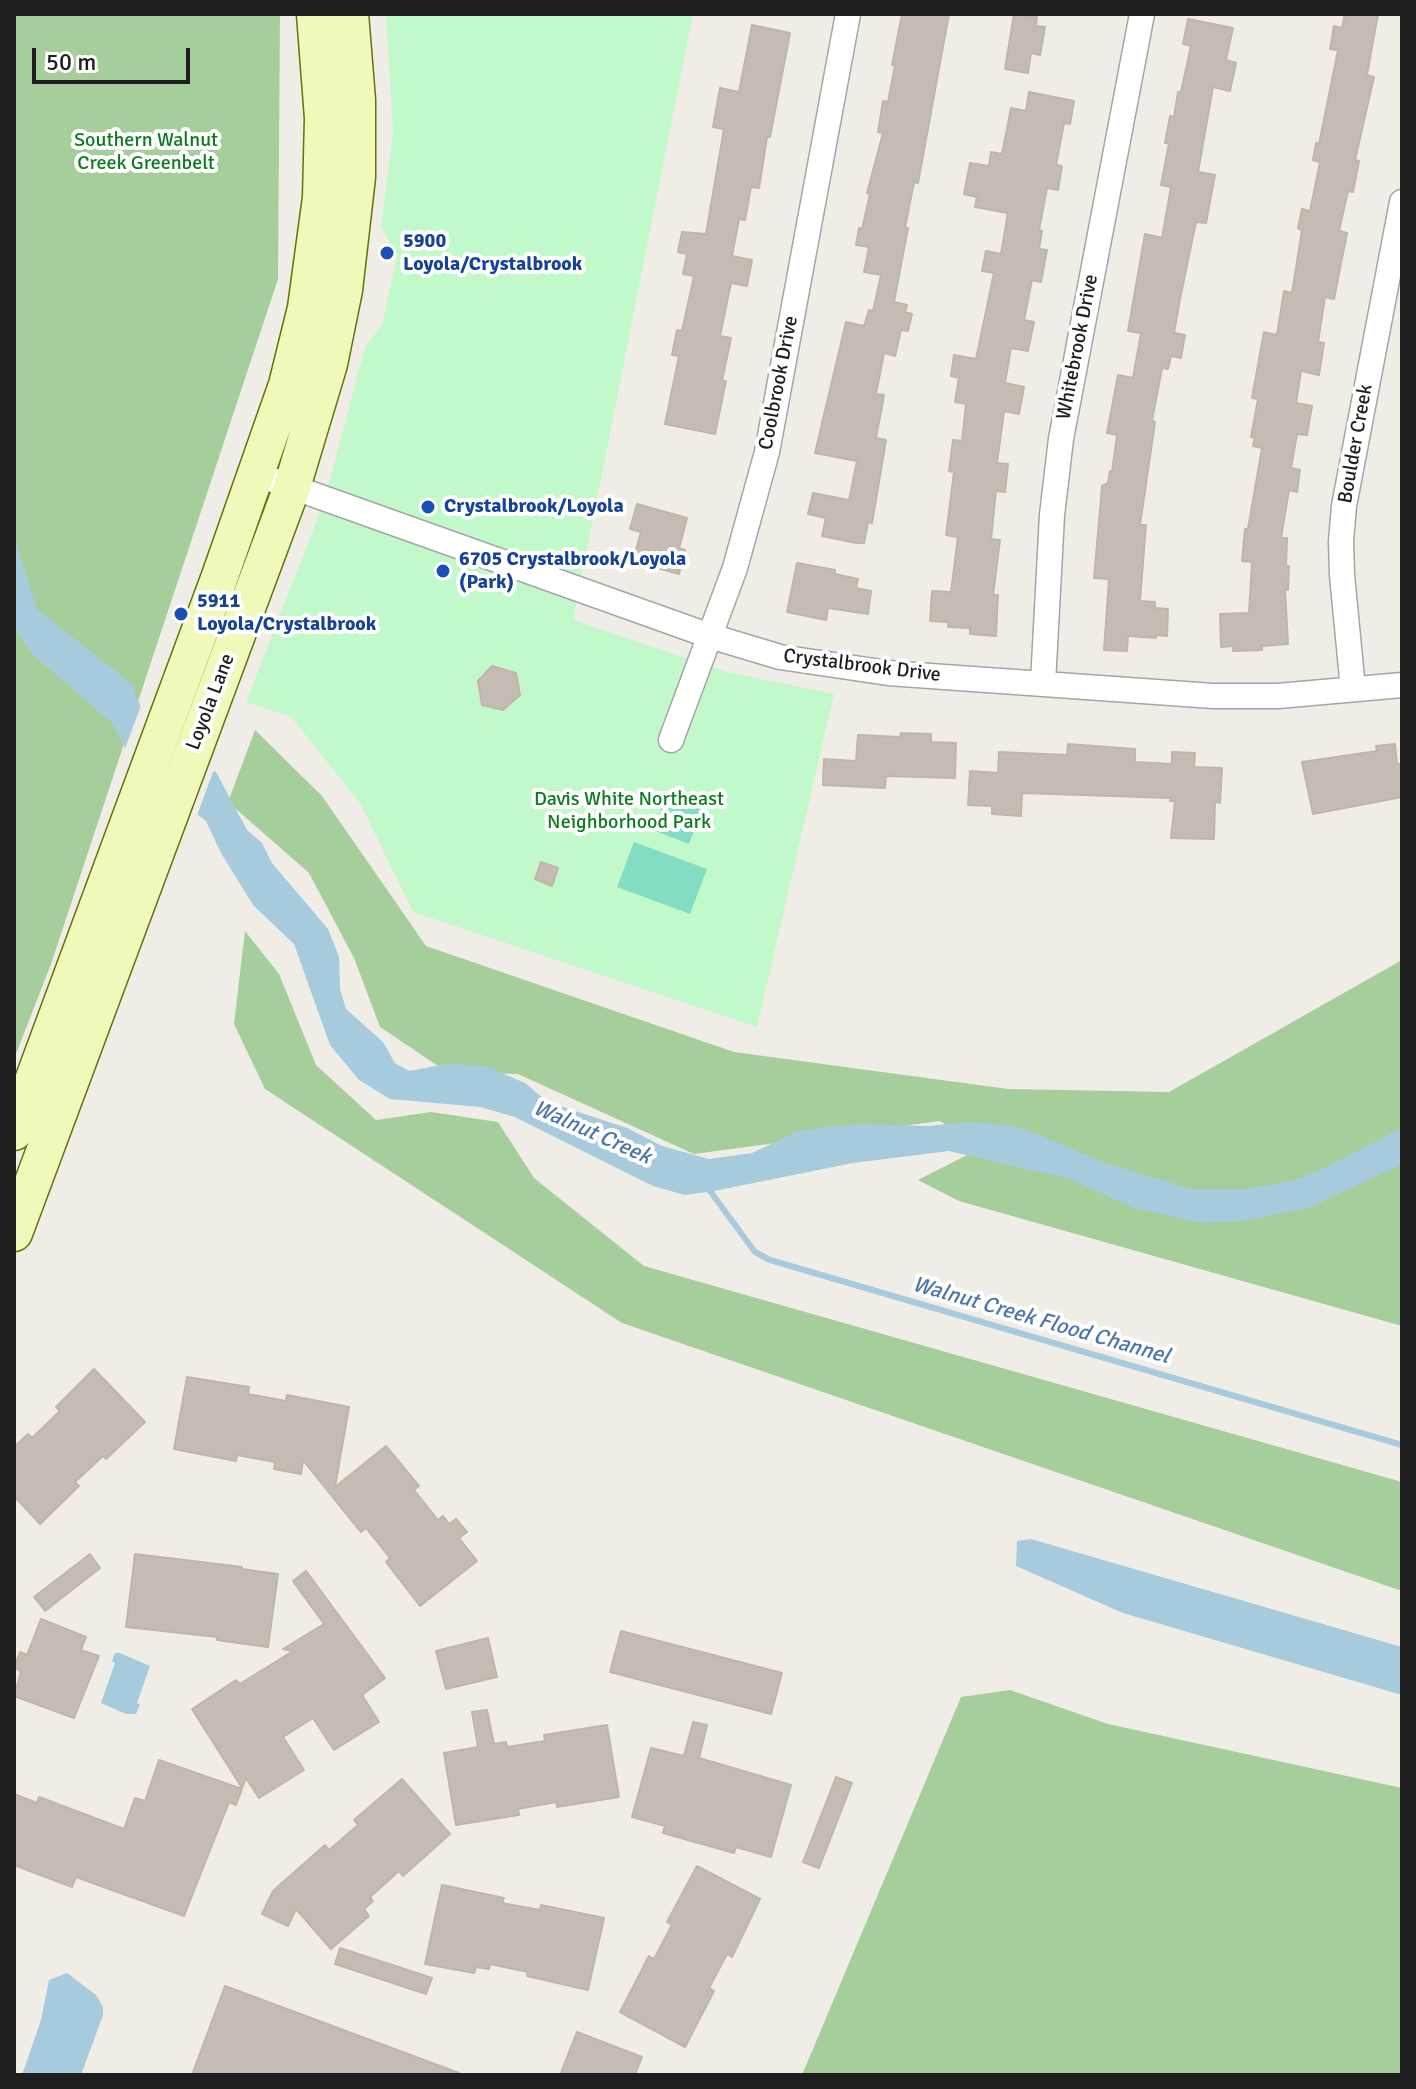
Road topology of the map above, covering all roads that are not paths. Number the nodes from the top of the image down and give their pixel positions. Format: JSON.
{"nodes":[{"id":1,"x":315,"y":14,"type":"edge"},
{"id":2,"x":350,"y":14,"type":"edge"},
{"id":3,"x":848,"y":14,"type":"edge"},
{"id":4,"x":1142,"y":14,"type":"edge"},
{"id":5,"x":1402,"y":202,"type":"edge"},
{"id":6,"x":256,"y":474,"type":"junction"},
{"id":7,"x":292,"y":487,"type":"junction"},
{"id":8,"x":710,"y":636,"type":"junction"},
{"id":9,"x":1043,"y":683,"type":"junction"},
{"id":10,"x":1402,"y":685,"type":"edge"},
{"id":11,"x":1353,"y":689,"type":"junction"},
{"id":12,"x":671,"y":740,"type":"dead end"},
{"id":13,"x":122,"y":891,"type":"junction"},
{"id":14,"x":98,"y":956,"type":"junction"},
{"id":15,"x":14,"y":1132,"type":"edge"},
{"id":16,"x":14,"y":1233,"type":"edge"}],
"edges":[{"from":1,"to":6,"type":"main road","name":"Loyola Lane"},
{"from":2,"to":7,"type":"main road","name":"Loyola Lane"},
{"from":3,"to":8,"type":"street","name":"Coolbrook Drive"},
{"from":4,"to":9,"type":"street","name":"Whitebrook Drive"},
{"from":5,"to":11,"type":"street","name":"Boulder Creek"},
{"from":6,"to":7,"type":"street","name":"Crystalbrook Drive"},
{"from":6,"to":13,"type":"main road","name":"Loyola Lane"},
{"from":7,"to":8,"type":"street","name":"Crystalbrook Drive"},
{"from":7,"to":13,"type":"main road","name":"Loyola Lane"},
{"from":8,"to":9,"type":"street","name":"Crystalbrook Drive"},
{"from":8,"to":12,"type":"street","name":"Coolbrook Drive"},
{"from":9,"to":11,"type":"street","name":"Crystalbrook Drive"},
{"from":10,"to":11,"type":"street","name":"Crystalbrook Drive"},
{"from":13,"to":14,"type":"main road","name":"Loyola Lane"},
{"from":14,"to":15,"type":"main road","name":"Loyola Lane"},
{"from":14,"to":16,"type":"main road","name":"Loyola Lane"}]}
